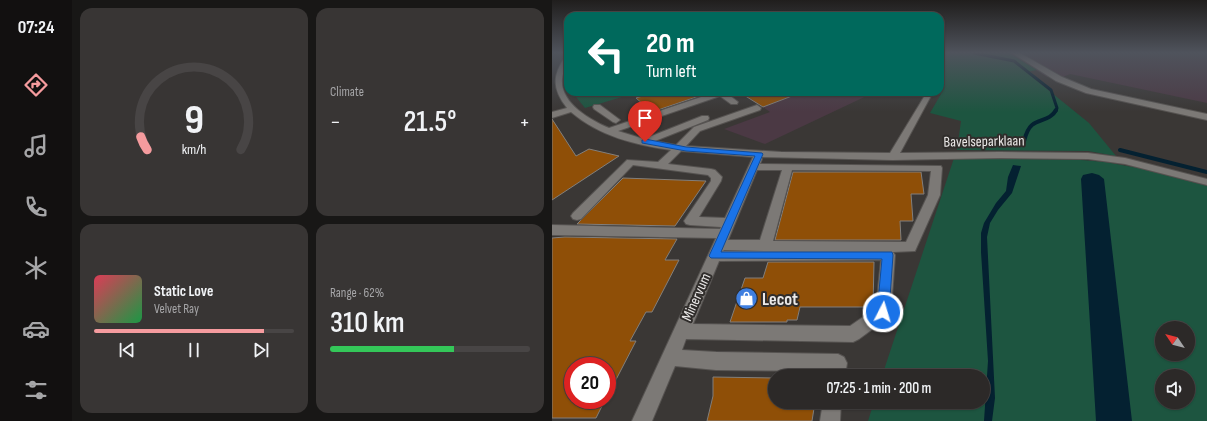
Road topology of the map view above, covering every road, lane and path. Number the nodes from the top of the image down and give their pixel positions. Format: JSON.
{"nodes":[{"id":1,"x":559,"y":73,"type":"edge"},
{"id":2,"x":1048,"y":73,"type":"edge"},
{"id":3,"x":556,"y":95,"type":"edge"},
{"id":4,"x":711,"y":96,"type":"edge"},
{"id":5,"x":725,"y":96,"type":"edge"},
{"id":6,"x":928,"y":96,"type":"edge"},
{"id":7,"x":692,"y":102,"type":"junction"},
{"id":8,"x":734,"y":102,"type":"dead end"},
{"id":9,"x":750,"y":102,"type":"dead end"},
{"id":10,"x":597,"y":107,"type":"dead end"},
{"id":11,"x":758,"y":108,"type":"dead end"},
{"id":12,"x":572,"y":110,"type":"junction"},
{"id":13,"x":642,"y":112,"type":"dead end"},
{"id":14,"x":664,"y":112,"type":"junction"},
{"id":15,"x":706,"y":112,"type":"dead end"},
{"id":16,"x":552,"y":115,"type":"edge"},
{"id":17,"x":1207,"y":117,"type":"edge"},
{"id":18,"x":616,"y":120,"type":"junction"},
{"id":19,"x":677,"y":122,"type":"dead end"},
{"id":20,"x":599,"y":126,"type":"junction"},
{"id":21,"x":610,"y":131,"type":"junction"},
{"id":22,"x":645,"y":142,"type":"junction"},
{"id":23,"x":677,"y":148,"type":"junction"},
{"id":24,"x":893,"y":157,"type":"junction"},
{"id":25,"x":756,"y":160,"type":"junction"},
{"id":26,"x":660,"y":166,"type":"junction"},
{"id":27,"x":788,"y":167,"type":"junction"},
{"id":28,"x":1207,"y":182,"type":"edge"},
{"id":29,"x":577,"y":216,"type":"dead end"},
{"id":30,"x":552,"y":230,"type":"edge"},
{"id":31,"x":722,"y":239,"type":"junction"},
{"id":32,"x":765,"y":245,"type":"junction"},
{"id":33,"x":682,"y":331,"type":"junction"},
{"id":34,"x":670,"y":357,"type":"junction"},
{"id":35,"x":837,"y":369,"type":"edge"},
{"id":36,"x":831,"y":409,"type":"edge"},
{"id":37,"x":642,"y":421,"type":"edge"},
{"id":38,"x":830,"y":421,"type":"edge"}],
"edges":[{"from":1,"to":3,"type":"street"},
{"from":2,"to":17,"type":"street"},
{"from":3,"to":12,"type":"street"},
{"from":4,"to":7,"type":"street"},
{"from":5,"to":8,"type":"street"},
{"from":6,"to":24,"type":"street"},
{"from":7,"to":14,"type":"street"},
{"from":7,"to":15,"type":"street"},
{"from":9,"to":22,"type":"street"},
{"from":10,"to":18,"type":"street"},
{"from":11,"to":23,"type":"street"},
{"from":12,"to":16,"type":"street"},
{"from":12,"to":20,"type":"street"},
{"from":13,"to":18,"type":"street"},
{"from":14,"to":19,"type":"street"},
{"from":14,"to":21,"type":"street"},
{"from":18,"to":20,"type":"street"},
{"from":20,"to":21,"type":"street"},
{"from":21,"to":22,"type":"street"},
{"from":22,"to":23,"type":"street"},
{"from":23,"to":25,"type":"street"},
{"from":23,"to":26,"type":"street"},
{"from":24,"to":25,"type":"street","name":"Bavelseparklaan"},
{"from":24,"to":28,"type":"street","name":"Bavelseparklaan"},
{"from":25,"to":27,"type":"street"},
{"from":25,"to":31,"type":"street","name":"Minervum"},
{"from":26,"to":29,"type":"street"},
{"from":26,"to":31,"type":"street"},
{"from":27,"to":32,"type":"street"},
{"from":27,"to":32,"type":"street"},
{"from":30,"to":31,"type":"street"},
{"from":31,"to":32,"type":"street"},
{"from":31,"to":33,"type":"street","name":"Minervum"},
{"from":31,"to":33,"type":"street"},
{"from":33,"to":34,"type":"street","name":"Minervum"},
{"from":34,"to":35,"type":"street"},
{"from":34,"to":37,"type":"street","name":"Minervum"},
{"from":36,"to":38,"type":"street"}]}
